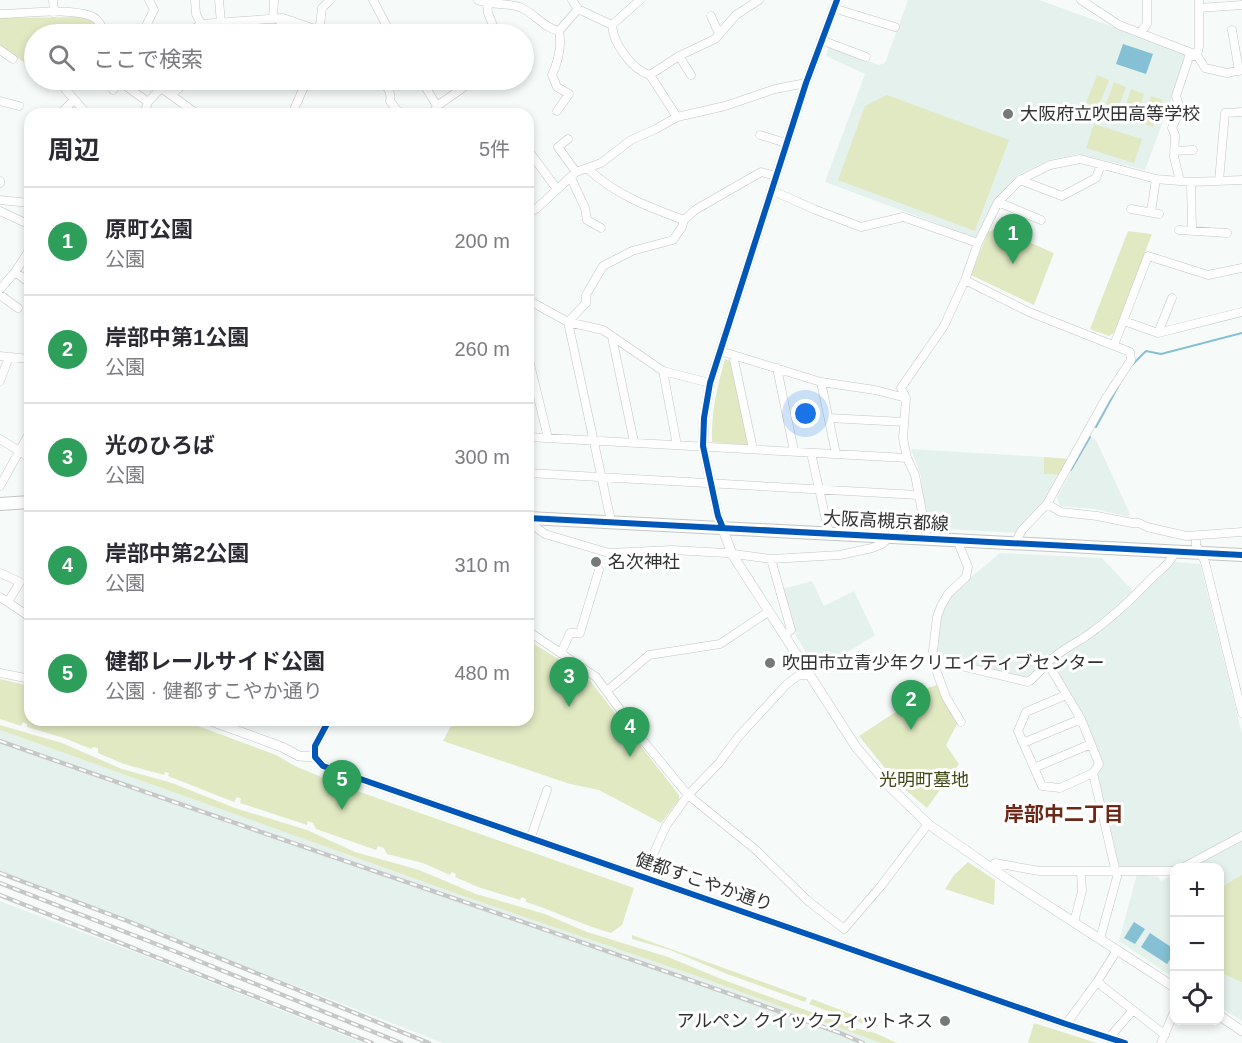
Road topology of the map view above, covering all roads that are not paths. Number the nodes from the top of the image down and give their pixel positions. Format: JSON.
{"nodes":[{"id":1,"x":52,"y":0,"type":"edge"},
{"id":2,"x":149,"y":0,"type":"edge"},
{"id":3,"x":195,"y":0,"type":"edge"},
{"id":4,"x":219,"y":0,"type":"edge"},
{"id":5,"x":274,"y":0,"type":"edge"},
{"id":6,"x":372,"y":0,"type":"edge"},
{"id":7,"x":478,"y":0,"type":"edge"},
{"id":8,"x":572,"y":0,"type":"edge"},
{"id":9,"x":640,"y":0,"type":"edge"},
{"id":10,"x":759,"y":0,"type":"edge"},
{"id":11,"x":1082,"y":0,"type":"edge"},
{"id":12,"x":1147,"y":0,"type":"edge"},
{"id":13,"x":328,"y":1,"type":"edge"},
{"id":14,"x":487,"y":1,"type":"edge"},
{"id":15,"x":835,"y":4,"type":"edge"},
{"id":16,"x":1199,"y":4,"type":"edge"},
{"id":17,"x":1242,"y":4,"type":"edge"},
{"id":18,"x":578,"y":9,"type":"junction"},
{"id":19,"x":54,"y":13,"type":"junction"},
{"id":20,"x":0,"y":14,"type":"edge"},
{"id":21,"x":711,"y":16,"type":"dead end"},
{"id":22,"x":283,"y":18,"type":"junction"},
{"id":23,"x":273,"y":19,"type":"junction"},
{"id":24,"x":221,"y":23,"type":"junction"},
{"id":25,"x":101,"y":24,"type":"edge"},
{"id":26,"x":147,"y":24,"type":"edge"},
{"id":27,"x":201,"y":24,"type":"joint"},
{"id":28,"x":211,"y":24,"type":"joint"},
{"id":29,"x":281,"y":24,"type":"edge"},
{"id":30,"x":297,"y":24,"type":"edge"},
{"id":31,"x":320,"y":24,"type":"edge"},
{"id":32,"x":385,"y":24,"type":"edge"},
{"id":33,"x":492,"y":24,"type":"edge"},
{"id":34,"x":612,"y":25,"type":"junction"},
{"id":35,"x":896,"y":27,"type":"dead end"},
{"id":36,"x":559,"y":31,"type":"junction"},
{"id":37,"x":1140,"y":33,"type":"junction"},
{"id":38,"x":719,"y":34,"type":"junction"},
{"id":39,"x":1236,"y":35,"type":"edge"},
{"id":40,"x":821,"y":40,"type":"junction"},
{"id":41,"x":0,"y":50,"type":"edge"},
{"id":42,"x":1197,"y":55,"type":"junction"},
{"id":43,"x":679,"y":56,"type":"junction"},
{"id":44,"x":866,"y":57,"type":"dead end"},
{"id":45,"x":13,"y":59,"type":"dead end"},
{"id":46,"x":1240,"y":71,"type":"edge"},
{"id":47,"x":650,"y":75,"type":"junction"},
{"id":48,"x":690,"y":75,"type":"dead end"},
{"id":49,"x":806,"y":83,"type":"junction"},
{"id":50,"x":66,"y":90,"type":"edge"},
{"id":51,"x":132,"y":90,"type":"edge"},
{"id":52,"x":159,"y":90,"type":"edge"},
{"id":53,"x":164,"y":90,"type":"edge"},
{"id":54,"x":177,"y":90,"type":"edge"},
{"id":55,"x":303,"y":90,"type":"edge"},
{"id":56,"x":390,"y":90,"type":"edge"},
{"id":57,"x":426,"y":90,"type":"edge"},
{"id":58,"x":461,"y":90,"type":"edge"},
{"id":59,"x":171,"y":95,"type":"junction"},
{"id":60,"x":74,"y":100,"type":"junction"},
{"id":61,"x":0,"y":101,"type":"edge"},
{"id":62,"x":148,"y":102,"type":"junction"},
{"id":63,"x":19,"y":106,"type":"dead end"},
{"id":64,"x":66,"y":108,"type":"edge"},
{"id":65,"x":81,"y":108,"type":"edge"},
{"id":66,"x":146,"y":108,"type":"edge"},
{"id":67,"x":189,"y":108,"type":"edge"},
{"id":68,"x":295,"y":108,"type":"edge"},
{"id":69,"x":395,"y":108,"type":"edge"},
{"id":70,"x":434,"y":108,"type":"edge"},
{"id":71,"x":438,"y":108,"type":"edge"},
{"id":72,"x":1180,"y":109,"type":"junction"},
{"id":73,"x":557,"y":111,"type":"dead end"},
{"id":74,"x":1196,"y":111,"type":"dead end"},
{"id":75,"x":1242,"y":112,"type":"edge"},
{"id":76,"x":677,"y":117,"type":"junction"},
{"id":77,"x":760,"y":135,"type":"dead end"},
{"id":78,"x":568,"y":139,"type":"dead end"},
{"id":79,"x":786,"y":143,"type":"junction"},
{"id":80,"x":1193,"y":150,"type":"dead end"},
{"id":81,"x":1174,"y":151,"type":"junction"},
{"id":82,"x":534,"y":158,"type":"edge"},
{"id":83,"x":1101,"y":165,"type":"junction"},
{"id":84,"x":588,"y":169,"type":"junction"},
{"id":85,"x":573,"y":175,"type":"junction"},
{"id":86,"x":776,"y":176,"type":"junction"},
{"id":87,"x":1156,"y":179,"type":"junction"},
{"id":88,"x":1020,"y":180,"type":"junction"},
{"id":89,"x":1242,"y":180,"type":"edge"},
{"id":90,"x":1179,"y":181,"type":"junction"},
{"id":91,"x":1219,"y":181,"type":"junction"},
{"id":92,"x":1191,"y":182,"type":"junction"},
{"id":93,"x":557,"y":189,"type":"junction"},
{"id":94,"x":771,"y":190,"type":"junction"},
{"id":95,"x":0,"y":200,"type":"edge"},
{"id":96,"x":24,"y":202,"type":"edge"},
{"id":97,"x":998,"y":202,"type":"junction"},
{"id":98,"x":1131,"y":209,"type":"dead end"},
{"id":99,"x":534,"y":210,"type":"edge"},
{"id":100,"x":0,"y":211,"type":"edge"},
{"id":101,"x":684,"y":220,"type":"junction"},
{"id":102,"x":1041,"y":220,"type":"dead end"},
{"id":103,"x":24,"y":222,"type":"edge"},
{"id":104,"x":601,"y":228,"type":"dead end"},
{"id":105,"x":1179,"y":230,"type":"dead end"},
{"id":106,"x":1192,"y":230,"type":"junction"},
{"id":107,"x":1227,"y":233,"type":"dead end"},
{"id":108,"x":978,"y":243,"type":"junction"},
{"id":109,"x":24,"y":258,"type":"edge"},
{"id":110,"x":1242,"y":268,"type":"edge"},
{"id":111,"x":15,"y":272,"type":"junction"},
{"id":112,"x":24,"y":279,"type":"edge"},
{"id":113,"x":965,"y":280,"type":"junction"},
{"id":114,"x":0,"y":289,"type":"edge"},
{"id":115,"x":0,"y":295,"type":"edge"},
{"id":116,"x":1172,"y":298,"type":"dead end"},
{"id":117,"x":534,"y":303,"type":"edge"},
{"id":118,"x":18,"y":308,"type":"dead end"},
{"id":119,"x":1242,"y":312,"type":"edge"},
{"id":120,"x":1124,"y":321,"type":"junction"},
{"id":121,"x":568,"y":322,"type":"junction"},
{"id":122,"x":1158,"y":333,"type":"junction"},
{"id":123,"x":612,"y":337,"type":"junction"},
{"id":124,"x":1114,"y":345,"type":"junction"},
{"id":125,"x":720,"y":351,"type":"junction"},
{"id":126,"x":733,"y":355,"type":"junction"},
{"id":127,"x":4,"y":357,"type":"edge"},
{"id":128,"x":24,"y":359,"type":"edge"},
{"id":129,"x":777,"y":368,"type":"junction"},
{"id":130,"x":663,"y":371,"type":"junction"},
{"id":131,"x":0,"y":381,"type":"edge"},
{"id":132,"x":534,"y":381,"type":"edge"},
{"id":133,"x":710,"y":382,"type":"junction"},
{"id":134,"x":821,"y":382,"type":"junction"},
{"id":135,"x":906,"y":398,"type":"junction"},
{"id":136,"x":829,"y":418,"type":"junction"},
{"id":137,"x":904,"y":422,"type":"junction"},
{"id":138,"x":534,"y":437,"type":"edge"},
{"id":139,"x":548,"y":438,"type":"junction"},
{"id":140,"x":0,"y":439,"type":"edge"},
{"id":141,"x":594,"y":440,"type":"junction"},
{"id":142,"x":634,"y":442,"type":"junction"},
{"id":143,"x":24,"y":443,"type":"edge"},
{"id":144,"x":677,"y":445,"type":"junction"},
{"id":145,"x":704,"y":446,"type":"junction"},
{"id":146,"x":753,"y":449,"type":"junction"},
{"id":147,"x":794,"y":451,"type":"junction"},
{"id":148,"x":19,"y":452,"type":"junction"},
{"id":149,"x":811,"y":453,"type":"junction"},
{"id":150,"x":836,"y":454,"type":"junction"},
{"id":151,"x":24,"y":455,"type":"edge"},
{"id":152,"x":908,"y":458,"type":"junction"},
{"id":153,"x":534,"y":473,"type":"edge"},
{"id":154,"x":601,"y":477,"type":"junction"},
{"id":155,"x":712,"y":483,"type":"junction"},
{"id":156,"x":0,"y":486,"type":"edge"},
{"id":157,"x":820,"y":490,"type":"junction"},
{"id":158,"x":918,"y":495,"type":"junction"},
{"id":159,"x":24,"y":502,"type":"edge"},
{"id":160,"x":0,"y":504,"type":"edge"},
{"id":161,"x":1047,"y":504,"type":"junction"},
{"id":162,"x":534,"y":518,"type":"edge"},
{"id":163,"x":611,"y":521,"type":"junction"},
{"id":164,"x":534,"y":526,"type":"edge"},
{"id":165,"x":723,"y":528,"type":"junction"},
{"id":166,"x":1242,"y":532,"type":"edge"},
{"id":167,"x":829,"y":533,"type":"junction"},
{"id":168,"x":892,"y":536,"type":"junction"},
{"id":169,"x":1196,"y":537,"type":"junction"},
{"id":170,"x":927,"y":538,"type":"junction"},
{"id":171,"x":957,"y":540,"type":"junction"},
{"id":172,"x":1016,"y":543,"type":"junction"},
{"id":173,"x":1174,"y":552,"type":"junction"},
{"id":174,"x":1201,"y":553,"type":"junction"},
{"id":175,"x":732,"y":554,"type":"junction"},
{"id":176,"x":1242,"y":555,"type":"edge"},
{"id":177,"x":771,"y":559,"type":"junction"},
{"id":178,"x":599,"y":570,"type":"dead end"},
{"id":179,"x":0,"y":573,"type":"edge"},
{"id":180,"x":0,"y":597,"type":"edge"},
{"id":181,"x":8,"y":602,"type":"junction"},
{"id":182,"x":768,"y":612,"type":"junction"},
{"id":183,"x":24,"y":613,"type":"edge"},
{"id":184,"x":784,"y":635,"type":"junction"},
{"id":185,"x":534,"y":636,"type":"edge"},
{"id":186,"x":561,"y":653,"type":"junction"},
{"id":187,"x":932,"y":659,"type":"junction"},
{"id":188,"x":1047,"y":662,"type":"junction"},
{"id":189,"x":0,"y":673,"type":"edge"},
{"id":190,"x":809,"y":675,"type":"junction"},
{"id":191,"x":24,"y":678,"type":"edge"},
{"id":192,"x":608,"y":691,"type":"junction"},
{"id":193,"x":1066,"y":695,"type":"junction"},
{"id":194,"x":1242,"y":713,"type":"edge"},
{"id":195,"x":1081,"y":719,"type":"junction"},
{"id":196,"x":961,"y":722,"type":"dead end"},
{"id":197,"x":224,"y":726,"type":"edge"},
{"id":198,"x":326,"y":726,"type":"edge"},
{"id":199,"x":1023,"y":743,"type":"junction"},
{"id":200,"x":1091,"y":744,"type":"junction"},
{"id":201,"x":315,"y":758,"type":"junction"},
{"id":202,"x":1034,"y":768,"type":"junction"},
{"id":203,"x":1094,"y":773,"type":"junction"},
{"id":204,"x":547,"y":790,"type":"dead end"},
{"id":205,"x":688,"y":795,"type":"junction"},
{"id":206,"x":928,"y":824,"type":"junction"},
{"id":207,"x":1242,"y":836,"type":"edge"},
{"id":208,"x":531,"y":837,"type":"junction"},
{"id":209,"x":1190,"y":863,"type":"edge"},
{"id":210,"x":1115,"y":870,"type":"junction"},
{"id":211,"x":1170,"y":871,"type":"edge"},
{"id":212,"x":998,"y":872,"type":"junction"},
{"id":213,"x":1081,"y":872,"type":"junction"},
{"id":214,"x":643,"y":877,"type":"junction"},
{"id":215,"x":1074,"y":922,"type":"junction"},
{"id":216,"x":1100,"y":939,"type":"junction"},
{"id":217,"x":1117,"y":950,"type":"junction"},
{"id":218,"x":1097,"y":982,"type":"junction"},
{"id":219,"x":1170,"y":984,"type":"edge"},
{"id":220,"x":1133,"y":1010,"type":"junction"},
{"id":221,"x":1224,"y":1019,"type":"edge"},
{"id":222,"x":1170,"y":1022,"type":"edge"},
{"id":223,"x":1066,"y":1024,"type":"junction"},
{"id":224,"x":1242,"y":1031,"type":"edge"},
{"id":225,"x":1109,"y":1038,"type":"junction"},
{"id":226,"x":1163,"y":1039,"type":"edge"},
{"id":227,"x":1125,"y":1043,"type":"edge"}],
"edges":[{"from":1,"to":19,"type":"street"},
{"from":2,"to":26,"type":"street"},
{"from":3,"to":27,"type":"street"},
{"from":4,"to":24,"type":"street"},
{"from":5,"to":23,"type":"street"},
{"from":6,"to":32,"type":"street"},
{"from":7,"to":14,"type":"street"},
{"from":8,"to":18,"type":"street"},
{"from":9,"to":34,"type":"street"},
{"from":10,"to":38,"type":"street"},
{"from":11,"to":37,"type":"street"},
{"from":12,"to":37,"type":"street"},
{"from":13,"to":31,"type":"street"},
{"from":14,"to":33,"type":"street"},
{"from":14,"to":36,"type":"street"},
{"from":15,"to":35,"type":"street"},
{"from":15,"to":40,"type":"street"},
{"from":16,"to":17,"type":"street"},
{"from":16,"to":42,"type":"street"},
{"from":18,"to":34,"type":"street"},
{"from":18,"to":36,"type":"street"},
{"from":19,"to":20,"type":"street"},
{"from":19,"to":25,"type":"street"},
{"from":21,"to":38,"type":"street"},
{"from":22,"to":23,"type":"street"},
{"from":22,"to":29,"type":"street"},
{"from":22,"to":30,"type":"street"},
{"from":23,"to":24,"type":"street"},
{"from":24,"to":28,"type":"street"},
{"from":27,"to":28,"type":"street"},
{"from":34,"to":47,"type":"street"},
{"from":36,"to":73,"type":"street"},
{"from":37,"to":42,"type":"street"},
{"from":38,"to":43,"type":"street"},
{"from":39,"to":46,"type":"street"},
{"from":40,"to":44,"type":"street"},
{"from":40,"to":49,"type":"street"},
{"from":41,"to":45,"type":"street"},
{"from":42,"to":46,"type":"street"},
{"from":42,"to":72,"type":"street"},
{"from":43,"to":47,"type":"street"},
{"from":43,"to":48,"type":"street"},
{"from":47,"to":76,"type":"street"},
{"from":49,"to":76,"type":"street"},
{"from":49,"to":79,"type":"street"},
{"from":50,"to":60,"type":"street"},
{"from":51,"to":62,"type":"street"},
{"from":52,"to":62,"type":"street"},
{"from":53,"to":59,"type":"street"},
{"from":54,"to":59,"type":"street"},
{"from":55,"to":68,"type":"street"},
{"from":56,"to":69,"type":"street"},
{"from":57,"to":70,"type":"street"},
{"from":58,"to":71,"type":"street"},
{"from":59,"to":67,"type":"street"},
{"from":60,"to":64,"type":"street"},
{"from":60,"to":65,"type":"street"},
{"from":61,"to":63,"type":"street"},
{"from":62,"to":66,"type":"street"},
{"from":72,"to":74,"type":"street"},
{"from":72,"to":81,"type":"street"},
{"from":75,"to":91,"type":"street"},
{"from":76,"to":84,"type":"street"},
{"from":77,"to":79,"type":"street"},
{"from":78,"to":85,"type":"street"},
{"from":79,"to":86,"type":"street"},
{"from":80,"to":81,"type":"street"},
{"from":81,"to":90,"type":"street"},
{"from":82,"to":93,"type":"street"},
{"from":83,"to":87,"type":"street"},
{"from":83,"to":88,"type":"street"},
{"from":83,"to":88,"type":"street"},
{"from":84,"to":85,"type":"street"},
{"from":84,"to":101,"type":"street"},
{"from":85,"to":93,"type":"street"},
{"from":85,"to":104,"type":"street"},
{"from":86,"to":94,"type":"street"},
{"from":86,"to":101,"type":"street"},
{"from":87,"to":90,"type":"street"},
{"from":87,"to":98,"type":"street"},
{"from":88,"to":97,"type":"street"},
{"from":89,"to":91,"type":"street"},
{"from":90,"to":92,"type":"street"},
{"from":91,"to":92,"type":"street"},
{"from":92,"to":106,"type":"street"},
{"from":93,"to":99,"type":"street"},
{"from":94,"to":108,"type":"street"},
{"from":94,"to":125,"type":"street"},
{"from":95,"to":96,"type":"street"},
{"from":97,"to":102,"type":"street"},
{"from":97,"to":108,"type":"street"},
{"from":100,"to":103,"type":"street"},
{"from":101,"to":121,"type":"street"},
{"from":105,"to":106,"type":"street"},
{"from":106,"to":107,"type":"street"},
{"from":108,"to":113,"type":"street"},
{"from":109,"to":111,"type":"street"},
{"from":110,"to":120,"type":"street"},
{"from":111,"to":112,"type":"street"},
{"from":111,"to":114,"type":"street"},
{"from":113,"to":124,"type":"street"},
{"from":113,"to":135,"type":"street"},
{"from":115,"to":118,"type":"street"},
{"from":116,"to":122,"type":"street"},
{"from":117,"to":121,"type":"street"},
{"from":119,"to":122,"type":"street"},
{"from":120,"to":122,"type":"street"},
{"from":120,"to":124,"type":"street"},
{"from":121,"to":123,"type":"street"},
{"from":121,"to":141,"type":"street"},
{"from":123,"to":130,"type":"street"},
{"from":123,"to":142,"type":"street"},
{"from":124,"to":161,"type":"street"},
{"from":125,"to":126,"type":"street"},
{"from":125,"to":133,"type":"street"},
{"from":126,"to":129,"type":"street"},
{"from":126,"to":146,"type":"street"},
{"from":127,"to":128,"type":"street"},
{"from":127,"to":131,"type":"street"},
{"from":129,"to":134,"type":"street"},
{"from":129,"to":147,"type":"street"},
{"from":130,"to":133,"type":"street"},
{"from":130,"to":144,"type":"street"},
{"from":132,"to":139,"type":"street"},
{"from":133,"to":145,"type":"street"},
{"from":134,"to":135,"type":"street"},
{"from":134,"to":136,"type":"street"},
{"from":135,"to":137,"type":"street"},
{"from":136,"to":137,"type":"street"},
{"from":136,"to":150,"type":"street"},
{"from":137,"to":152,"type":"street"},
{"from":138,"to":139,"type":"street"},
{"from":139,"to":141,"type":"street"},
{"from":140,"to":148,"type":"street"},
{"from":141,"to":142,"type":"street"},
{"from":141,"to":154,"type":"street"},
{"from":142,"to":144,"type":"street"},
{"from":143,"to":148,"type":"street"},
{"from":144,"to":145,"type":"street"},
{"from":145,"to":146,"type":"street"},
{"from":145,"to":155,"type":"street"},
{"from":146,"to":147,"type":"street"},
{"from":147,"to":149,"type":"street"},
{"from":148,"to":151,"type":"street"},
{"from":148,"to":156,"type":"street"},
{"from":149,"to":150,"type":"street"},
{"from":149,"to":157,"type":"street"},
{"from":150,"to":152,"type":"street"},
{"from":152,"to":158,"type":"street"},
{"from":153,"to":154,"type":"street"},
{"from":154,"to":155,"type":"street"},
{"from":154,"to":163,"type":"street"},
{"from":155,"to":157,"type":"street"},
{"from":155,"to":165,"type":"street"},
{"from":157,"to":158,"type":"street"},
{"from":157,"to":167,"type":"street"},
{"from":158,"to":170,"type":"street"},
{"from":159,"to":160,"type":"main road"},
{"from":161,"to":169,"type":"street"},
{"from":161,"to":172,"type":"street"},
{"from":162,"to":163,"type":"main road","name":"大阪高槻京都線"},
{"from":163,"to":165,"type":"main road","name":"大阪高槻京都線"},
{"from":164,"to":175,"type":"street"},
{"from":165,"to":167,"type":"main road","name":"大阪高槻京都線"},
{"from":165,"to":175,"type":"street"},
{"from":166,"to":169,"type":"street"},
{"from":167,"to":168,"type":"main road","name":"大阪高槻京都線"},
{"from":168,"to":170,"type":"main road","name":"大阪高槻京都線"},
{"from":168,"to":177,"type":"street"},
{"from":169,"to":174,"type":"street"},
{"from":170,"to":171,"type":"main road","name":"大阪高槻京都線"},
{"from":171,"to":172,"type":"main road","name":"大阪高槻京都線"},
{"from":171,"to":187,"type":"street"},
{"from":172,"to":173,"type":"main road","name":"大阪高槻京都線"},
{"from":173,"to":174,"type":"main road","name":"大阪高槻京都線"},
{"from":173,"to":188,"type":"street"},
{"from":174,"to":176,"type":"main road","name":"大阪高槻京都線"},
{"from":174,"to":194,"type":"street"},
{"from":175,"to":177,"type":"street"},
{"from":175,"to":182,"type":"street"},
{"from":177,"to":184,"type":"street"},
{"from":178,"to":186,"type":"street"},
{"from":179,"to":181,"type":"street"},
{"from":180,"to":181,"type":"street"},
{"from":181,"to":183,"type":"street"},
{"from":182,"to":184,"type":"street"},
{"from":182,"to":192,"type":"street"},
{"from":184,"to":190,"type":"street"},
{"from":185,"to":186,"type":"street"},
{"from":186,"to":192,"type":"street"},
{"from":187,"to":188,"type":"street"},
{"from":187,"to":196,"type":"street"},
{"from":188,"to":193,"type":"street"},
{"from":189,"to":191,"type":"street"},
{"from":190,"to":205,"type":"street"},
{"from":190,"to":206,"type":"street"},
{"from":192,"to":205,"type":"street"},
{"from":193,"to":195,"type":"street"},
{"from":193,"to":199,"type":"street"},
{"from":195,"to":199,"type":"street"},
{"from":195,"to":200,"type":"street"},
{"from":197,"to":201,"type":"street","name":"健都すこやか通り"},
{"from":198,"to":201,"type":"street"},
{"from":199,"to":202,"type":"street"},
{"from":200,"to":202,"type":"street"},
{"from":200,"to":203,"type":"street"},
{"from":201,"to":208,"type":"street","name":"健都すこやか通り"},
{"from":202,"to":203,"type":"street"},
{"from":203,"to":210,"type":"street"},
{"from":204,"to":208,"type":"street"},
{"from":205,"to":206,"type":"street"},
{"from":205,"to":214,"type":"street"},
{"from":206,"to":212,"type":"street"},
{"from":207,"to":209,"type":"street"},
{"from":208,"to":214,"type":"street","name":"健都すこやか通り"},
{"from":210,"to":211,"type":"street"},
{"from":210,"to":213,"type":"street"},
{"from":210,"to":216,"type":"street"},
{"from":212,"to":213,"type":"street"},
{"from":212,"to":215,"type":"street"},
{"from":213,"to":215,"type":"street"},
{"from":214,"to":223,"type":"street","name":"健都すこやか通り"},
{"from":215,"to":216,"type":"street"},
{"from":216,"to":217,"type":"street"},
{"from":217,"to":218,"type":"street"},
{"from":217,"to":219,"type":"street"},
{"from":218,"to":220,"type":"street"},
{"from":218,"to":223,"type":"street"},
{"from":220,"to":225,"type":"street"},
{"from":220,"to":226,"type":"street"},
{"from":221,"to":224,"type":"street"},
{"from":222,"to":226,"type":"street"},
{"from":223,"to":225,"type":"street","name":"健都すこやか通り"},
{"from":225,"to":227,"type":"street","name":"健都すこやか通り"}]}
